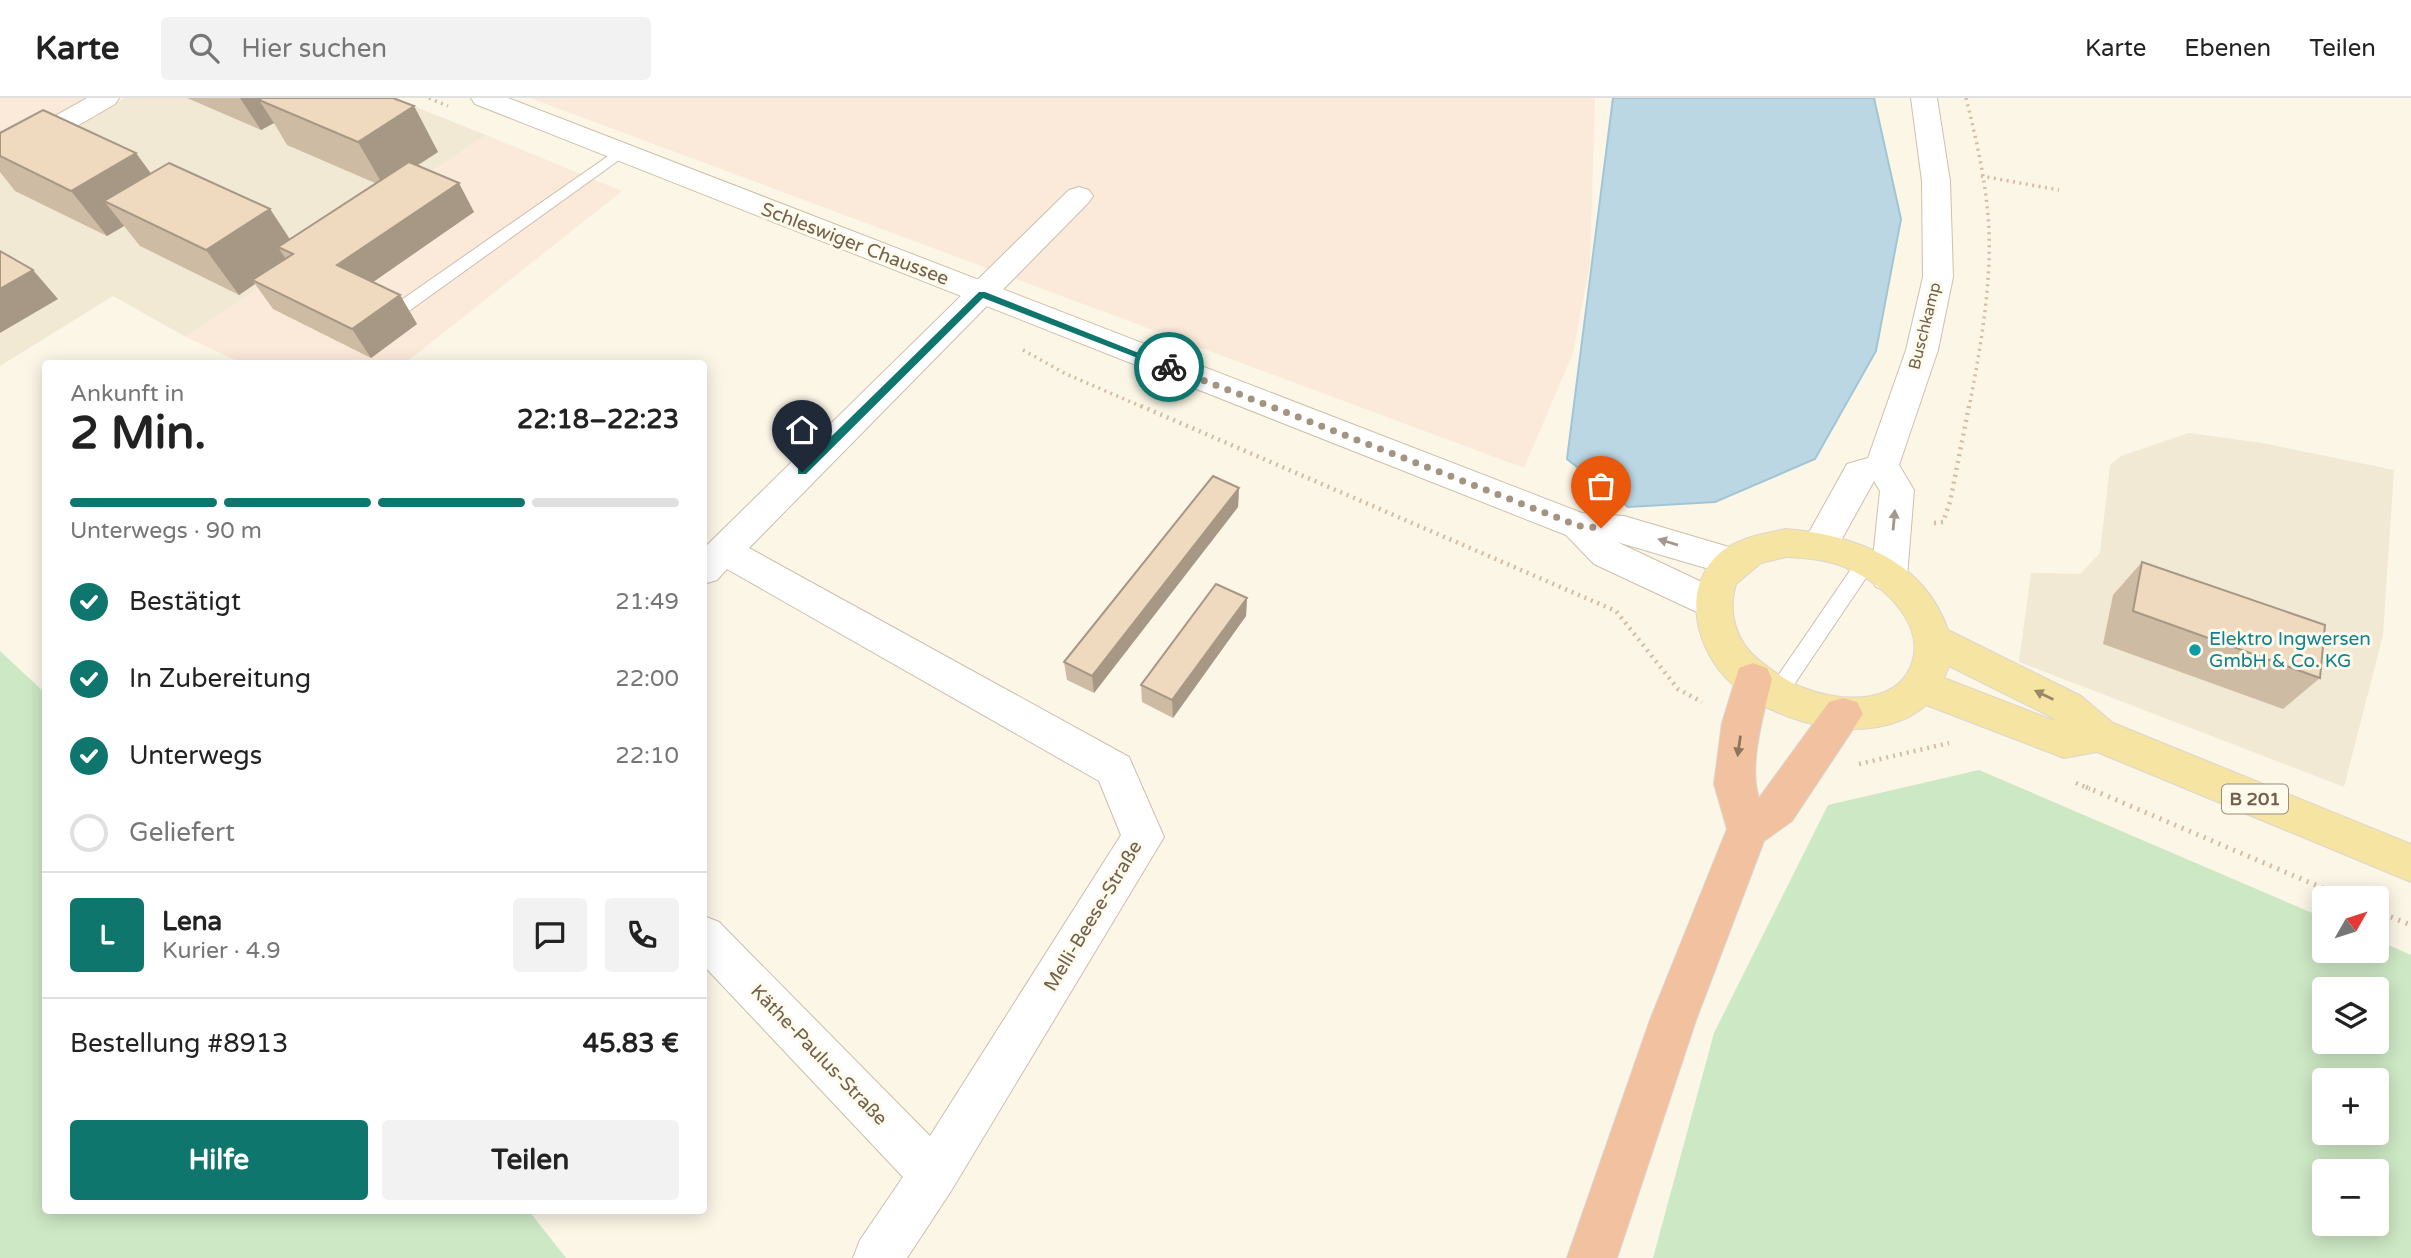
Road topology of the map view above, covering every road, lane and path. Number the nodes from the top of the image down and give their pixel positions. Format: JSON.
{"nodes":[{"id":1,"x":106,"y":98,"type":"edge"},
{"id":2,"x":429,"y":98,"type":"edge"},
{"id":3,"x":484,"y":98,"type":"edge"},
{"id":4,"x":1924,"y":98,"type":"edge"},
{"id":5,"x":454,"y":108,"type":"dead end"},
{"id":6,"x":621,"y":152,"type":"junction"},
{"id":7,"x":0,"y":159,"type":"edge"},
{"id":8,"x":1934,"y":168,"type":"junction"},
{"id":9,"x":2059,"y":190,"type":"dead end"},
{"id":10,"x":1079,"y":196,"type":"dead end"},
{"id":11,"x":971,"y":305,"type":"junction"},
{"id":12,"x":403,"y":307,"type":"dead end"},
{"id":13,"x":1882,"y":466,"type":"junction"},
{"id":14,"x":1579,"y":526,"type":"junction"},
{"id":15,"x":1819,"y":545,"type":"junction"},
{"id":16,"x":713,"y":560,"type":"edge"},
{"id":17,"x":1733,"y":562,"type":"junction"},
{"id":18,"x":1878,"y":569,"type":"junction"},
{"id":19,"x":1712,"y":603,"type":"junction"},
{"id":20,"x":1933,"y":640,"type":"junction"},
{"id":21,"x":1921,"y":686,"type":"junction"},
{"id":22,"x":1764,"y":687,"type":"junction"},
{"id":23,"x":1843,"y":714,"type":"junction"},
{"id":24,"x":1742,"y":723,"type":"junction"},
{"id":25,"x":2099,"y":735,"type":"junction"},
{"id":26,"x":1956,"y":744,"type":"dead end"},
{"id":27,"x":1818,"y":753,"type":"junction"},
{"id":28,"x":2066,"y":779,"type":"dead end"},
{"id":29,"x":1748,"y":829,"type":"junction"},
{"id":30,"x":2411,"y":863,"type":"edge"},
{"id":31,"x":2318,"y":886,"type":"edge"},
{"id":32,"x":2389,"y":916,"type":"edge"},
{"id":33,"x":2411,"y":925,"type":"edge"},
{"id":34,"x":707,"y":939,"type":"edge"},
{"id":35,"x":934,"y":1174,"type":"junction"},
{"id":36,"x":878,"y":1258,"type":"edge"},
{"id":37,"x":1592,"y":1258,"type":"edge"}],
"edges":[{"from":1,"to":7,"type":"street"},
{"from":2,"to":5,"type":"path"},
{"from":3,"to":6,"type":"street","name":"Schleswiger Chaussee"},
{"from":4,"to":8,"type":"street","name":"Buschkamp"},
{"from":6,"to":11,"type":"street","name":"Schleswiger Chaussee"},
{"from":6,"to":12,"type":"lane"},
{"from":8,"to":9,"type":"path"},
{"from":8,"to":13,"type":"street","name":"Buschkamp"},
{"from":10,"to":11,"type":"street"},
{"from":11,"to":14,"type":"street","name":"Schleswiger Chaussee"},
{"from":11,"to":16,"type":"street"},
{"from":11,"to":24,"type":"path"},
{"from":13,"to":15,"type":"street"},
{"from":18,"to":13,"type":"street","one_way":true},
{"from":17,"to":14,"type":"street","name":"Schleswiger Chaussee","one_way":true},
{"from":14,"to":19,"type":"street","name":"Schleswiger Chaussee"},
{"from":15,"to":17,"type":"main road"},
{"from":15,"to":18,"type":"main road"},
{"from":16,"to":35,"type":"street","name":"Melli-Beese-Straße"},
{"from":17,"to":19,"type":"main road"},
{"from":18,"to":20,"type":"main road"},
{"from":18,"to":22,"type":"lane"},
{"from":19,"to":22,"type":"main road"},
{"from":20,"to":21,"type":"main road"},
{"from":25,"to":20,"type":"main road","number":"B 201","one_way":true},
{"from":21,"to":23,"type":"main road"},
{"from":21,"to":25,"type":"main road"},
{"from":22,"to":23,"type":"main road"},
{"from":22,"to":24,"type":"highway"},
{"from":23,"to":27,"type":"highway"},
{"from":24,"to":29,"type":"highway","one_way":true},
{"from":25,"to":30,"type":"main road","number":"B 201"},
{"from":26,"to":27,"type":"path"},
{"from":27,"to":29,"type":"highway"},
{"from":28,"to":31,"type":"path"},
{"from":29,"to":37,"type":"highway"},
{"from":32,"to":33,"type":"path"},
{"from":34,"to":35,"type":"street","name":"Käthe-Paulus-Straße"},
{"from":35,"to":36,"type":"street","name":"Melli-Beese-Straße"}]}
